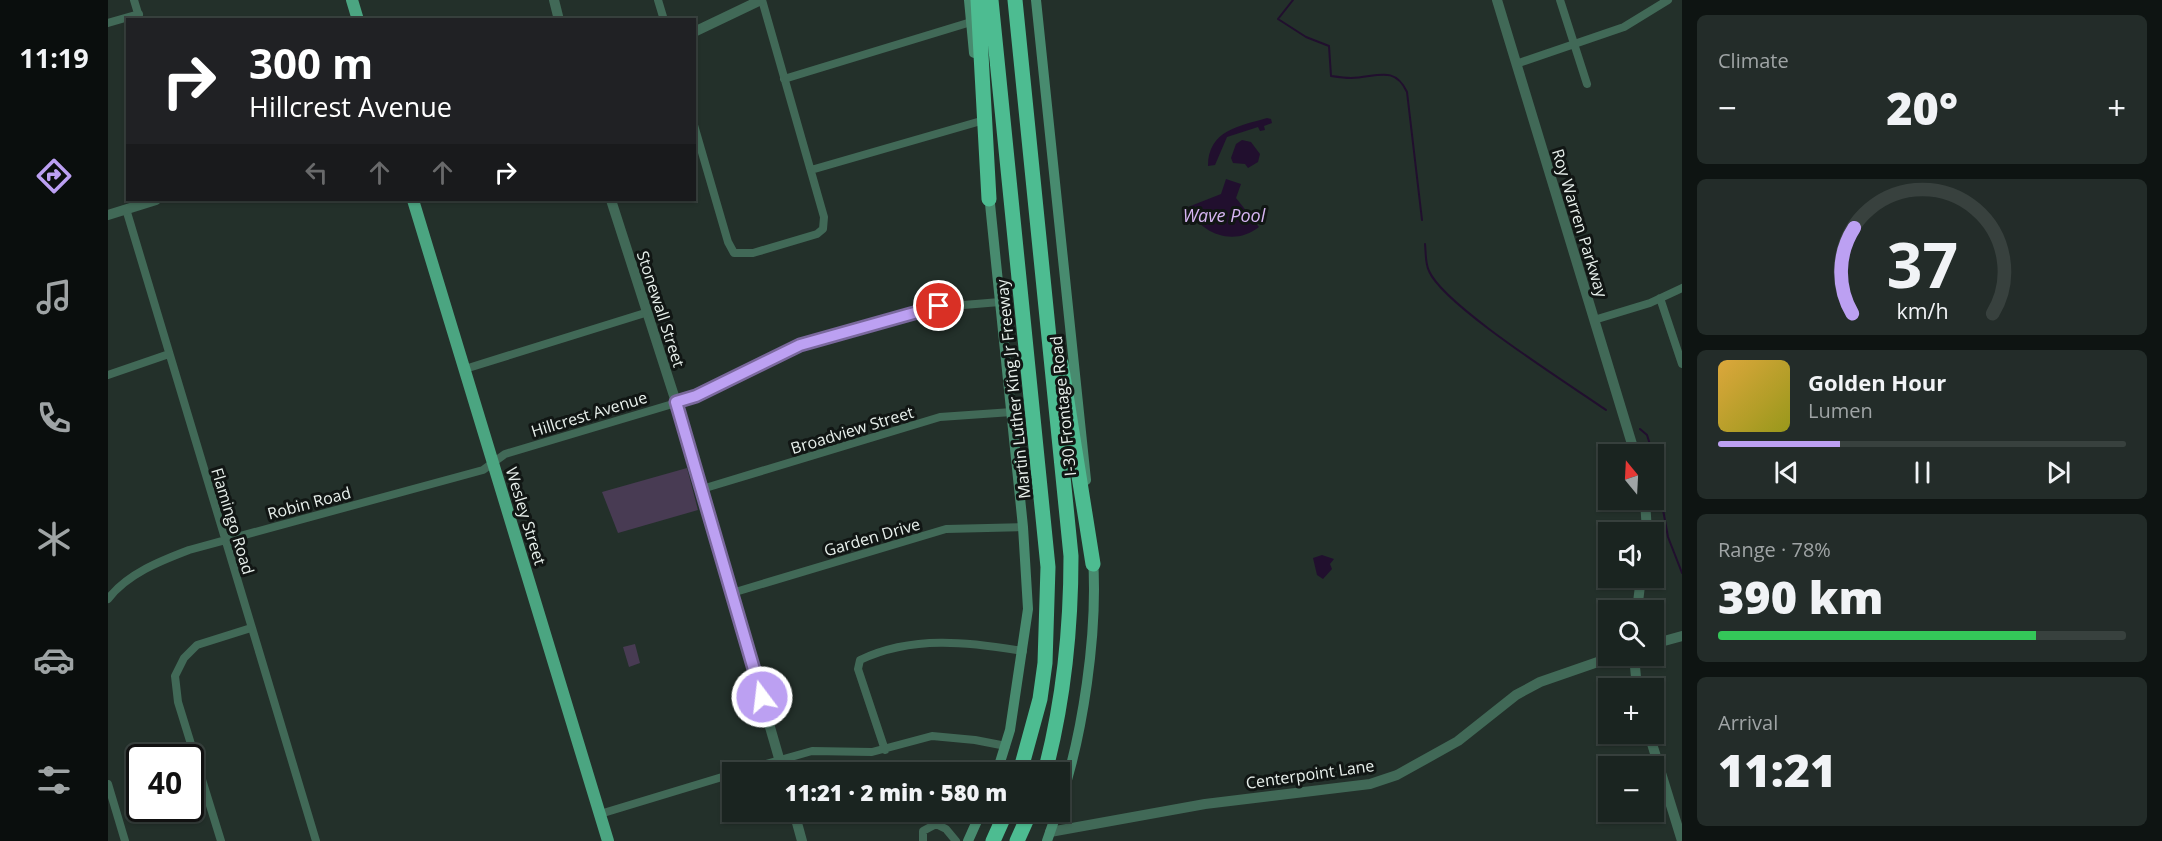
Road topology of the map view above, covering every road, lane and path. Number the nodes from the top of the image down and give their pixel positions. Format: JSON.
{"nodes":[{"id":1,"x":134,"y":0,"type":"edge"},
{"id":2,"x":352,"y":0,"type":"edge"},
{"id":3,"x":554,"y":0,"type":"edge"},
{"id":4,"x":658,"y":0,"type":"edge"},
{"id":5,"x":761,"y":0,"type":"edge"},
{"id":6,"x":969,"y":0,"type":"edge"},
{"id":7,"x":978,"y":0,"type":"edge"},
{"id":8,"x":991,"y":0,"type":"edge"},
{"id":9,"x":1015,"y":0,"type":"edge"},
{"id":10,"x":1036,"y":0,"type":"edge"},
{"id":11,"x":1497,"y":0,"type":"edge"},
{"id":12,"x":1560,"y":0,"type":"edge"},
{"id":13,"x":1668,"y":0,"type":"edge"},
{"id":14,"x":140,"y":17,"type":"edge"},
{"id":15,"x":357,"y":18,"type":"edge"},
{"id":16,"x":558,"y":18,"type":"edge"},
{"id":17,"x":663,"y":18,"type":"edge"},
{"id":18,"x":126,"y":20,"type":"edge"},
{"id":19,"x":971,"y":22,"type":"junction"},
{"id":20,"x":108,"y":23,"type":"edge"},
{"id":21,"x":696,"y":31,"type":"edge"},
{"id":22,"x":1575,"y":45,"type":"junction"},
{"id":23,"x":1516,"y":64,"type":"junction"},
{"id":24,"x":784,"y":79,"type":"junction"},
{"id":25,"x":1587,"y":84,"type":"dead end"},
{"id":26,"x":981,"y":122,"type":"junction"},
{"id":27,"x":696,"y":132,"type":"edge"},
{"id":28,"x":811,"y":170,"type":"junction"},
{"id":29,"x":989,"y":199,"type":"junction"},
{"id":30,"x":153,"y":201,"type":"edge"},
{"id":31,"x":413,"y":201,"type":"edge"},
{"id":32,"x":611,"y":201,"type":"edge"},
{"id":33,"x":126,"y":209,"type":"junction"},
{"id":34,"x":108,"y":215,"type":"edge"},
{"id":35,"x":1037,"y":219,"type":"junction"},
{"id":36,"x":1682,"y":288,"type":"edge"},
{"id":37,"x":1660,"y":298,"type":"junction"},
{"id":38,"x":1000,"y":302,"type":"junction"},
{"id":39,"x":645,"y":313,"type":"junction"},
{"id":40,"x":1594,"y":320,"type":"junction"},
{"id":41,"x":169,"y":354,"type":"junction"},
{"id":42,"x":1682,"y":364,"type":"edge"},
{"id":43,"x":465,"y":369,"type":"junction"},
{"id":44,"x":108,"y":375,"type":"edge"},
{"id":45,"x":676,"y":402,"type":"junction"},
{"id":46,"x":1012,"y":412,"type":"junction"},
{"id":47,"x":1632,"y":444,"type":"edge"},
{"id":48,"x":493,"y":463,"type":"junction"},
{"id":49,"x":702,"y":489,"type":"junction"},
{"id":50,"x":1023,"y":527,"type":"junction"},
{"id":51,"x":225,"y":540,"type":"junction"},
{"id":52,"x":1093,"y":564,"type":"junction"},
{"id":53,"x":732,"y":593,"type":"junction"},
{"id":54,"x":108,"y":599,"type":"edge"},
{"id":55,"x":251,"y":628,"type":"junction"},
{"id":56,"x":1682,"y":636,"type":"edge"},
{"id":57,"x":1664,"y":641,"type":"edge"},
{"id":58,"x":1023,"y":651,"type":"junction"},
{"id":59,"x":1598,"y":662,"type":"edge"},
{"id":60,"x":1652,"y":744,"type":"edge"},
{"id":61,"x":1006,"y":746,"type":"junction"},
{"id":62,"x":885,"y":750,"type":"junction"},
{"id":63,"x":780,"y":760,"type":"junction"},
{"id":64,"x":773,"y":762,"type":"edge"},
{"id":65,"x":1000,"y":762,"type":"edge"},
{"id":66,"x":1023,"y":762,"type":"edge"},
{"id":67,"x":1047,"y":762,"type":"edge"},
{"id":68,"x":1070,"y":762,"type":"edge"},
{"id":69,"x":722,"y":777,"type":"edge"},
{"id":70,"x":108,"y":784,"type":"edge"},
{"id":71,"x":600,"y":814,"type":"junction"},
{"id":72,"x":797,"y":822,"type":"edge"},
{"id":73,"x":977,"y":822,"type":"edge"},
{"id":74,"x":1002,"y":822,"type":"edge"},
{"id":75,"x":1026,"y":822,"type":"edge"},
{"id":76,"x":1054,"y":822,"type":"edge"},
{"id":77,"x":1049,"y":837,"type":"edge"},
{"id":78,"x":1682,"y":840,"type":"edge"},
{"id":79,"x":125,"y":841,"type":"edge"},
{"id":80,"x":221,"y":841,"type":"edge"},
{"id":81,"x":316,"y":841,"type":"edge"},
{"id":82,"x":608,"y":841,"type":"edge"},
{"id":83,"x":802,"y":841,"type":"edge"},
{"id":84,"x":923,"y":841,"type":"edge"},
{"id":85,"x":956,"y":841,"type":"edge"},
{"id":86,"x":968,"y":841,"type":"edge"},
{"id":87,"x":993,"y":841,"type":"edge"},
{"id":88,"x":1017,"y":841,"type":"edge"}],
"edges":[{"from":1,"to":14,"type":"street"},
{"from":2,"to":15,"type":"main road"},
{"from":3,"to":16,"type":"street"},
{"from":4,"to":17,"type":"street"},
{"from":5,"to":21,"type":"street"},
{"from":5,"to":24,"type":"street"},
{"from":6,"to":19,"type":"main road"},
{"from":7,"to":29,"type":"highway"},
{"from":8,"to":66,"type":"highway","name":"Martin Luther King Jr Freeway"},
{"from":9,"to":35,"type":"highway"},
{"from":10,"to":52,"type":"main road","name":"I-30 Frontage Road"},
{"from":11,"to":23,"type":"street","name":"Roy Warren Parkway"},
{"from":12,"to":22,"type":"street"},
{"from":13,"to":22,"type":"street"},
{"from":18,"to":20,"type":"street"},
{"from":19,"to":24,"type":"street"},
{"from":19,"to":26,"type":"main road"},
{"from":22,"to":23,"type":"street"},
{"from":22,"to":25,"type":"street"},
{"from":23,"to":40,"type":"street","name":"Roy Warren Parkway"},
{"from":24,"to":28,"type":"street"},
{"from":26,"to":28,"type":"street"},
{"from":26,"to":29,"type":"main road"},
{"from":27,"to":28,"type":"street"},
{"from":29,"to":38,"type":"main road"},
{"from":30,"to":33,"type":"street"},
{"from":31,"to":43,"type":"main road","name":"Wesley Street"},
{"from":32,"to":39,"type":"street","name":"Stonewall Street"},
{"from":33,"to":34,"type":"street"},
{"from":33,"to":41,"type":"street","name":"Flamingo Road"},
{"from":35,"to":52,"type":"highway"},
{"from":35,"to":67,"type":"highway"},
{"from":36,"to":37,"type":"street"},
{"from":37,"to":40,"type":"street"},
{"from":37,"to":42,"type":"street"},
{"from":38,"to":45,"type":"street","name":"Hillcrest Avenue"},
{"from":38,"to":46,"type":"main road"},
{"from":39,"to":43,"type":"street"},
{"from":39,"to":45,"type":"street","name":"Stonewall Street"},
{"from":40,"to":47,"type":"street","name":"Roy Warren Parkway"},
{"from":41,"to":44,"type":"street"},
{"from":41,"to":51,"type":"street","name":"Flamingo Road"},
{"from":43,"to":48,"type":"main road","name":"Wesley Street"},
{"from":45,"to":48,"type":"street","name":"Hillcrest Avenue"},
{"from":45,"to":49,"type":"street","name":"Stonewall Street"},
{"from":46,"to":49,"type":"street","name":"Broadview Street"},
{"from":46,"to":50,"type":"main road"},
{"from":48,"to":51,"type":"street","name":"Robin Road"},
{"from":48,"to":71,"type":"main road","name":"Wesley Street"},
{"from":49,"to":53,"type":"street","name":"Stonewall Street"},
{"from":50,"to":53,"type":"street","name":"Garden Drive"},
{"from":50,"to":58,"type":"main road"},
{"from":51,"to":54,"type":"street","name":"Robin Road"},
{"from":51,"to":55,"type":"street","name":"Flamingo Road"},
{"from":52,"to":68,"type":"main road","name":"I-30 Frontage Road"},
{"from":53,"to":63,"type":"street","name":"Stonewall Street"},
{"from":55,"to":80,"type":"street"},
{"from":55,"to":81,"type":"street","name":"Flamingo Road"},
{"from":56,"to":57,"type":"street"},
{"from":58,"to":61,"type":"main road"},
{"from":58,"to":62,"type":"street"},
{"from":59,"to":77,"type":"street","name":"Centerpoint Lane"},
{"from":60,"to":78,"type":"street"},
{"from":61,"to":62,"type":"street"},
{"from":61,"to":65,"type":"main road"},
{"from":62,"to":63,"type":"street"},
{"from":63,"to":64,"type":"street"},
{"from":69,"to":71,"type":"street"},
{"from":70,"to":79,"type":"street"},
{"from":71,"to":82,"type":"main road","name":"Wesley Street"},
{"from":72,"to":83,"type":"street"},
{"from":73,"to":86,"type":"main road"},
{"from":74,"to":87,"type":"highway"},
{"from":75,"to":88,"type":"highway"},
{"from":76,"to":77,"type":"main road"},
{"from":84,"to":85,"type":"street"}]}
